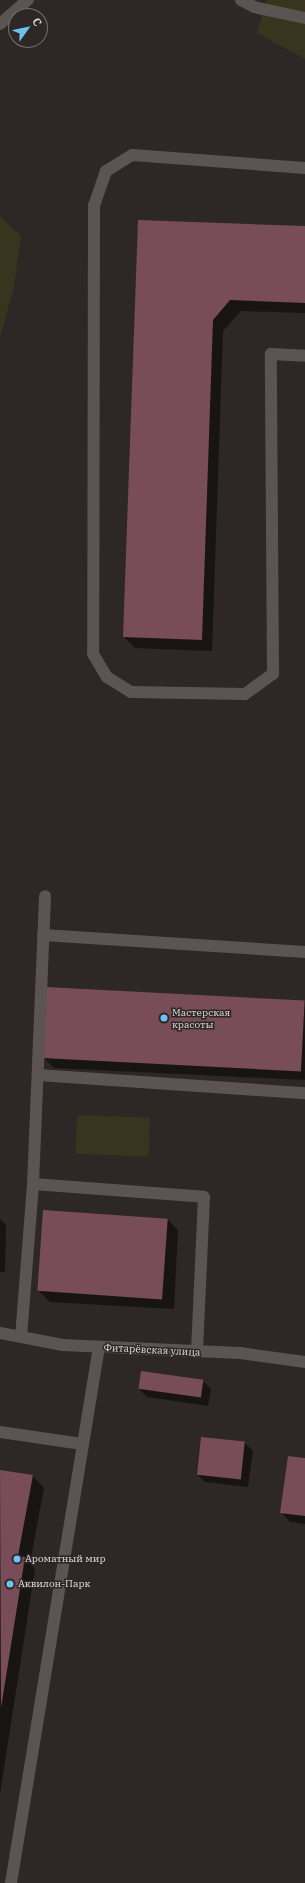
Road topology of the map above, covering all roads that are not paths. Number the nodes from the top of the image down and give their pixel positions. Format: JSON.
{"nodes":[{"id":1,"x":28,"y":0,"type":"edge"},
{"id":2,"x":241,"y":0,"type":"edge"},
{"id":3,"x":305,"y":18,"type":"edge"},
{"id":4,"x":0,"y":24,"type":"edge"},
{"id":5,"x":305,"y":168,"type":"edge"},
{"id":6,"x":305,"y":356,"type":"edge"},
{"id":7,"x":45,"y":896,"type":"dead end"},
{"id":8,"x":43,"y":935,"type":"junction"},
{"id":9,"x":305,"y":952,"type":"edge"},
{"id":10,"x":38,"y":1075,"type":"junction"},
{"id":11,"x":305,"y":1093,"type":"edge"},
{"id":12,"x":34,"y":1184,"type":"junction"},
{"id":13,"x":0,"y":1333,"type":"edge"},
{"id":14,"x":20,"y":1337,"type":"junction"},
{"id":15,"x":99,"y":1347,"type":"junction"},
{"id":16,"x":197,"y":1352,"type":"junction"},
{"id":17,"x":305,"y":1362,"type":"edge"},
{"id":18,"x":0,"y":1432,"type":"edge"},
{"id":19,"x":82,"y":1444,"type":"junction"},
{"id":20,"x":12,"y":1883,"type":"edge"}],
"edges":[{"from":1,"to":4,"type":"street"},
{"from":2,"to":3,"type":"street"},
{"from":5,"to":6,"type":"street"},
{"from":7,"to":8,"type":"street"},
{"from":8,"to":9,"type":"street"},
{"from":8,"to":10,"type":"street"},
{"from":10,"to":11,"type":"street"},
{"from":10,"to":12,"type":"street"},
{"from":12,"to":14,"type":"street"},
{"from":12,"to":16,"type":"street"},
{"from":13,"to":14,"type":"street","name":"Фитарёвская улица"},
{"from":14,"to":15,"type":"street","name":"Фитарёвская улица"},
{"from":15,"to":16,"type":"street","name":"Фитарёвская улица"},
{"from":15,"to":19,"type":"street"},
{"from":16,"to":17,"type":"street","name":"Фитарёвская улица"},
{"from":18,"to":19,"type":"street"},
{"from":19,"to":20,"type":"street"}]}
